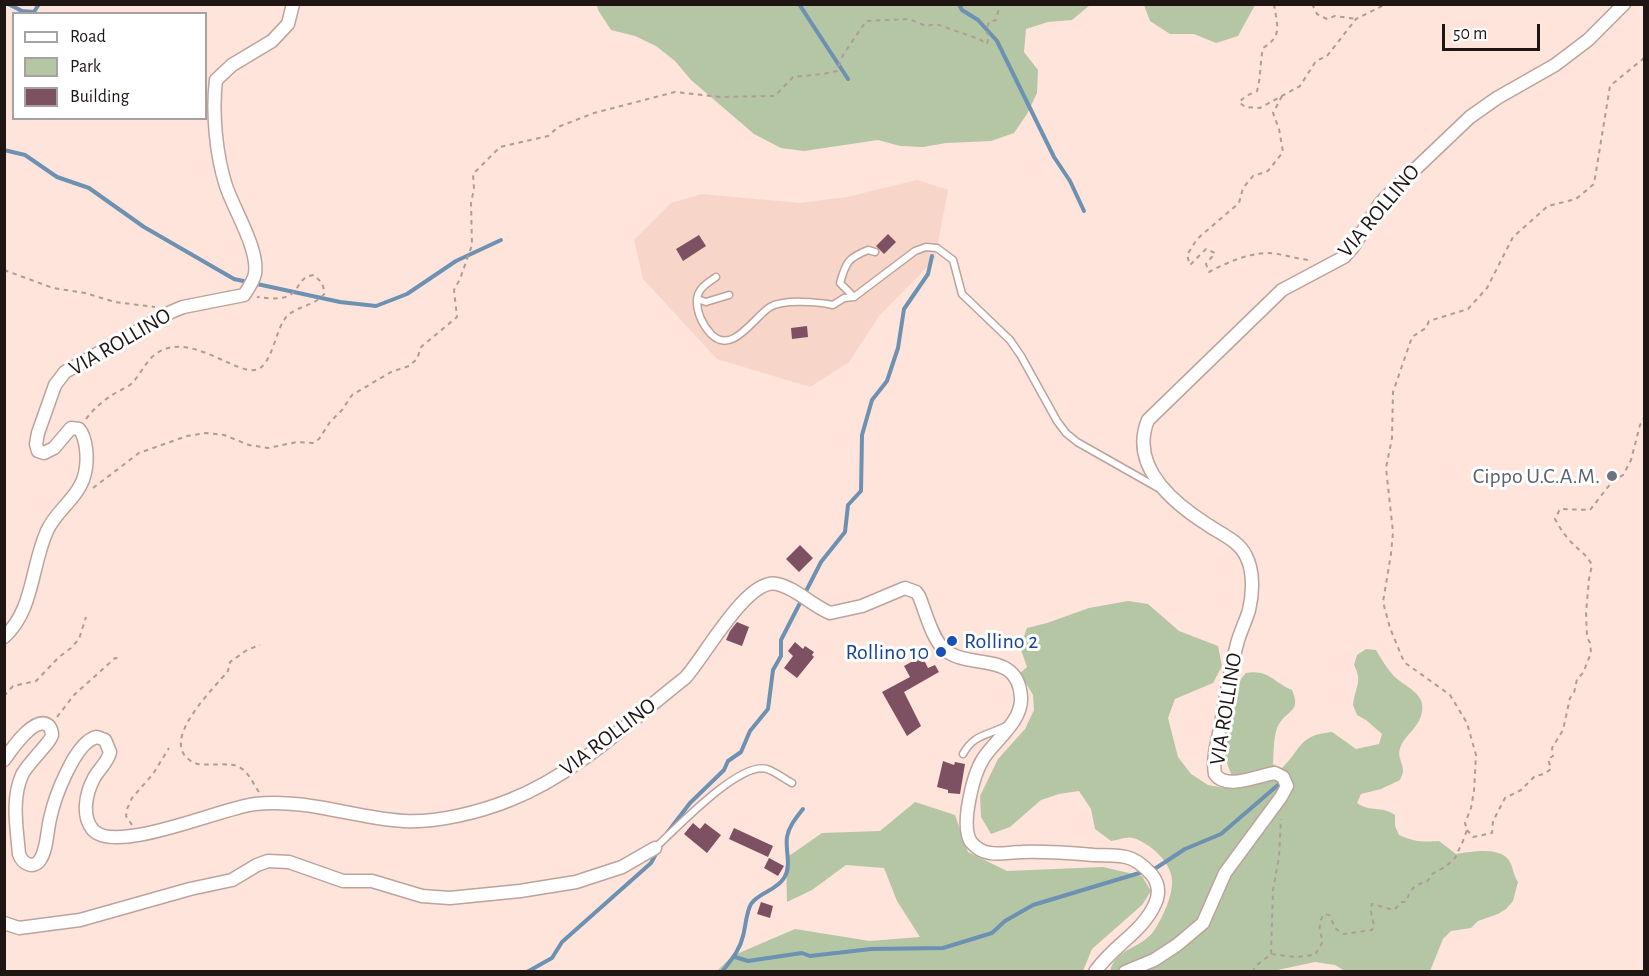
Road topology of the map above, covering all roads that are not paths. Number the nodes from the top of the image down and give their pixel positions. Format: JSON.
{"nodes":[{"id":1,"x":293,"y":4,"type":"edge"},
{"id":2,"x":1624,"y":4,"type":"edge"},
{"id":3,"x":875,"y":252,"type":"dead end"},
{"id":4,"x":716,"y":277,"type":"dead end"},
{"id":5,"x":729,"y":295,"type":"dead end"},
{"id":6,"x":854,"y":297,"type":"junction"},
{"id":7,"x":697,"y":299,"type":"junction"},
{"id":8,"x":1167,"y":493,"type":"junction"},
{"id":9,"x":4,"y":637,"type":"edge"},
{"id":10,"x":1011,"y":723,"type":"junction"},
{"id":11,"x":963,"y":754,"type":"dead end"},
{"id":12,"x":4,"y":760,"type":"edge"},
{"id":13,"x":792,"y":783,"type":"dead end"},
{"id":14,"x":655,"y":848,"type":"joint"},
{"id":15,"x":4,"y":923,"type":"edge"},
{"id":16,"x":1095,"y":972,"type":"edge"},
{"id":17,"x":1125,"y":972,"type":"edge"}],
"edges":[{"from":1,"to":9,"type":"street","name":"VIA ROLLINO"},
{"from":2,"to":8,"type":"street","name":"VIA ROLLINO"},
{"from":3,"to":6,"type":"lane"},
{"from":4,"to":7,"type":"lane"},
{"from":5,"to":7,"type":"lane"},
{"from":6,"to":7,"type":"lane","name":"VIA ROLLINO"},
{"from":6,"to":8,"type":"lane","name":"VIA ROLLINO"},
{"from":8,"to":17,"type":"street","name":"VIA ROLLINO"},
{"from":10,"to":11,"type":"lane"},
{"from":10,"to":12,"type":"street","name":"VIA ROLLINO"},
{"from":10,"to":16,"type":"street","name":"VIA ROLLINO"},
{"from":13,"to":14,"type":"lane"},
{"from":14,"to":15,"type":"street"}]}
